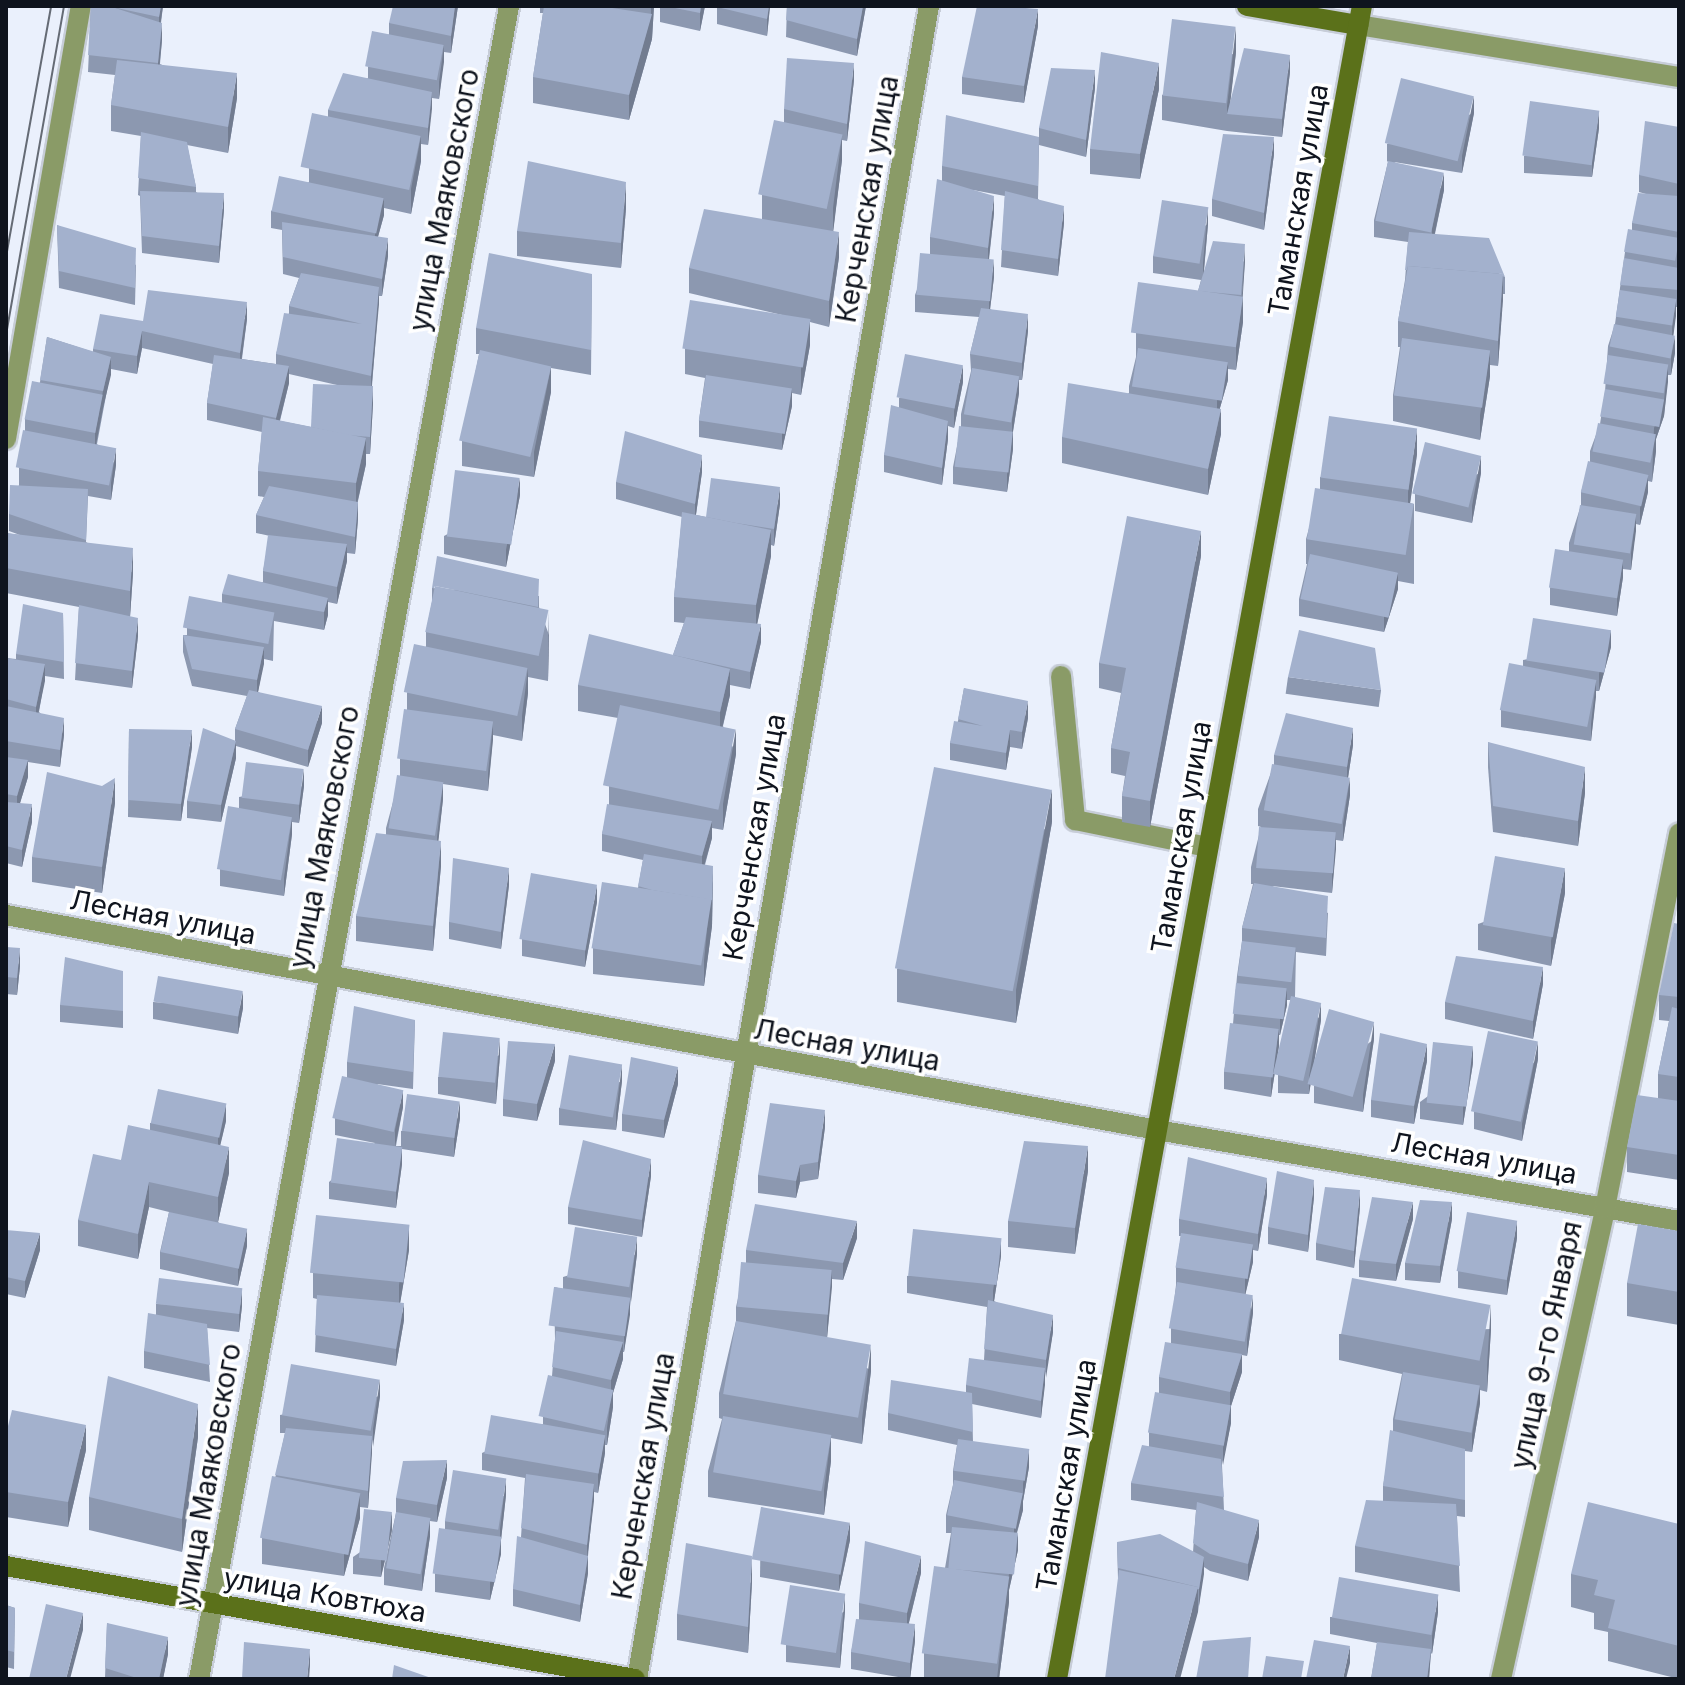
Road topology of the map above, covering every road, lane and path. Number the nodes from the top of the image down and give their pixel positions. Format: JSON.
{"nodes":[{"id":1,"x":81,"y":6,"type":"edge"},
{"id":2,"x":509,"y":6,"type":"edge"},
{"id":3,"x":929,"y":6,"type":"edge"},
{"id":4,"x":1247,"y":6,"type":"edge"},
{"id":5,"x":1360,"y":15,"type":"edge"},
{"id":6,"x":1679,"y":77,"type":"edge"},
{"id":7,"x":6,"y":439,"type":"edge"},
{"id":8,"x":1061,"y":676,"type":"dead end"},
{"id":9,"x":1679,"y":833,"type":"edge"},
{"id":10,"x":1208,"y":847,"type":"junction"},
{"id":11,"x":6,"y":915,"type":"edge"},
{"id":12,"x":326,"y":977,"type":"junction"},
{"id":13,"x":744,"y":1055,"type":"junction"},
{"id":14,"x":1157,"y":1130,"type":"junction"},
{"id":15,"x":1605,"y":1208,"type":"junction"},
{"id":16,"x":1679,"y":1221,"type":"edge"},
{"id":17,"x":6,"y":1566,"type":"edge"},
{"id":18,"x":213,"y":1603,"type":"junction"},
{"id":19,"x":199,"y":1679,"type":"edge"},
{"id":20,"x":636,"y":1679,"type":"edge"},
{"id":21,"x":1057,"y":1679,"type":"edge"},
{"id":22,"x":1501,"y":1679,"type":"edge"}],
"edges":[{"from":1,"to":7,"type":"street"},
{"from":2,"to":12,"type":"street","name":"улица Маяковского"},
{"from":3,"to":13,"type":"street","name":"Керченская улица"},
{"from":4,"to":5,"type":"street"},
{"from":5,"to":6,"type":"street"},
{"from":5,"to":10,"type":"street","name":"Таманская улица"},
{"from":8,"to":10,"type":"street"},
{"from":9,"to":15,"type":"street","name":"улица 9-го Января"},
{"from":10,"to":14,"type":"street","name":"Таманская улица"},
{"from":11,"to":12,"type":"street","name":"Лесная улица"},
{"from":12,"to":13,"type":"street","name":"Лесная улица"},
{"from":12,"to":18,"type":"street","name":"улица Маяковского"},
{"from":13,"to":14,"type":"street","name":"Лесная улица"},
{"from":13,"to":20,"type":"street","name":"Керченская улица"},
{"from":14,"to":15,"type":"street","name":"Лесная улица"},
{"from":14,"to":21,"type":"street","name":"Таманская улица"},
{"from":15,"to":16,"type":"street","name":"Лесная улица"},
{"from":15,"to":22,"type":"street","name":"улица 9-го Января"},
{"from":17,"to":18,"type":"street","name":"улица Ковтюха"},
{"from":18,"to":19,"type":"street","name":"улица Маяковского"},
{"from":18,"to":20,"type":"street","name":"улица Ковтюха"}]}
